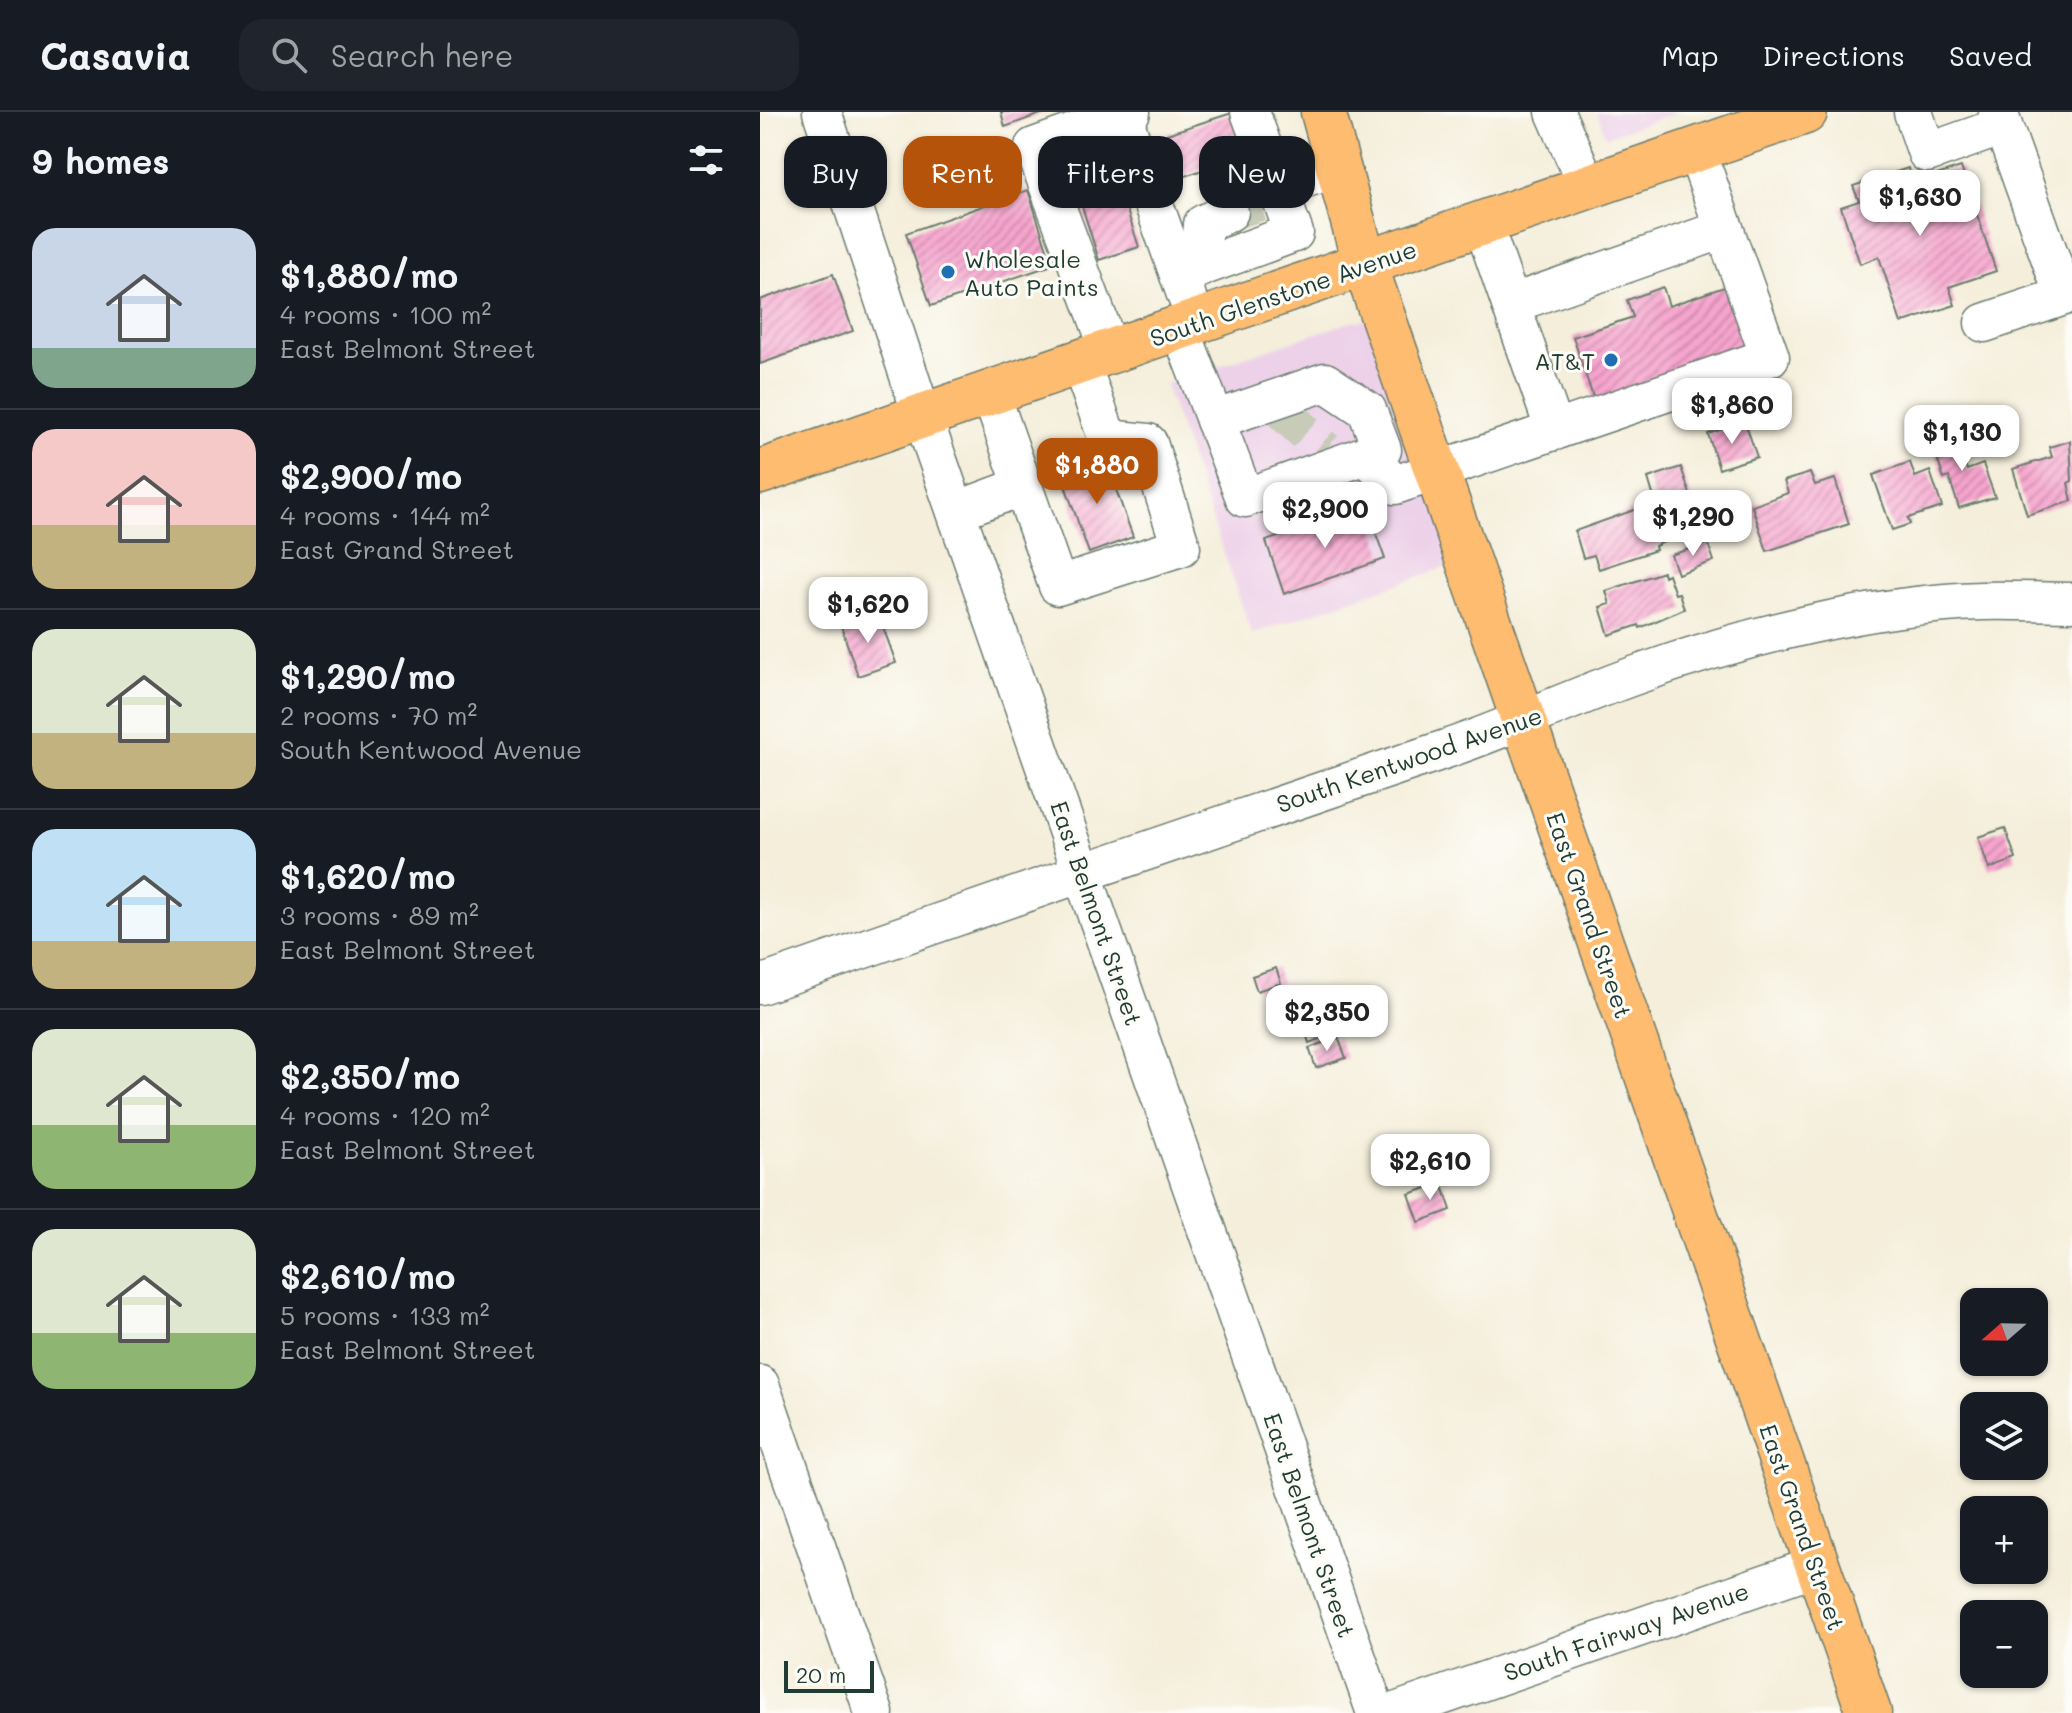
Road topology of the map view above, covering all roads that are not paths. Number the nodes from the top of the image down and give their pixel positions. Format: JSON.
{"nodes":[{"id":1,"x":822,"y":112,"type":"edge"},
{"id":2,"x":1250,"y":112,"type":"edge"},
{"id":3,"x":1323,"y":112,"type":"edge"},
{"id":4,"x":1555,"y":112,"type":"edge"},
{"id":5,"x":1805,"y":112,"type":"edge"},
{"id":6,"x":1913,"y":112,"type":"edge"},
{"id":7,"x":1126,"y":114,"type":"edge"},
{"id":8,"x":2000,"y":119,"type":"edge"},
{"id":9,"x":1250,"y":136,"type":"edge"},
{"id":10,"x":1696,"y":150,"type":"junction"},
{"id":11,"x":1338,"y":168,"type":"junction"},
{"id":12,"x":1315,"y":175,"type":"edge"},
{"id":13,"x":1588,"y":187,"type":"junction"},
{"id":14,"x":1241,"y":208,"type":"tunnel mouth"},
{"id":15,"x":1266,"y":208,"type":"edge"},
{"id":16,"x":1483,"y":224,"type":"junction"},
{"id":17,"x":1724,"y":229,"type":"junction"},
{"id":18,"x":1277,"y":240,"type":"junction"},
{"id":19,"x":1365,"y":265,"type":"junction"},
{"id":20,"x":1190,"y":271,"type":"junction"},
{"id":21,"x":1295,"y":289,"type":"junction"},
{"id":22,"x":1511,"y":304,"type":"junction"},
{"id":23,"x":1984,"y":323,"type":"dead end"},
{"id":24,"x":1188,"y":325,"type":"junction"},
{"id":25,"x":1095,"y":356,"type":"junction"},
{"id":26,"x":990,"y":392,"type":"junction"},
{"id":27,"x":922,"y":415,"type":"junction"},
{"id":28,"x":1215,"y":420,"type":"junction"},
{"id":29,"x":1555,"y":431,"type":"junction"},
{"id":30,"x":1344,"y":456,"type":"junction"},
{"id":31,"x":760,"y":472,"type":"edge"},
{"id":32,"x":1437,"y":472,"type":"junction"},
{"id":33,"x":1023,"y":486,"type":"junction"},
{"id":34,"x":956,"y":511,"type":"junction"},
{"id":35,"x":2072,"y":602,"type":"edge"},
{"id":36,"x":1523,"y":721,"type":"junction"},
{"id":37,"x":1083,"y":871,"type":"junction"},
{"id":38,"x":760,"y":985,"type":"edge"},
{"id":39,"x":760,"y":1385,"type":"edge"},
{"id":40,"x":1816,"y":1566,"type":"junction"},
{"id":41,"x":874,"y":1713,"type":"edge"},
{"id":42,"x":1376,"y":1713,"type":"edge"},
{"id":43,"x":1392,"y":1713,"type":"edge"},
{"id":44,"x":1869,"y":1713,"type":"edge"}],
"edges":[{"from":1,"to":27,"type":"street","name":"East Belmont Street"},
{"from":2,"to":9,"type":"street"},
{"from":3,"to":11,"type":"main road","name":"East Grand Street"},
{"from":4,"to":13,"type":"street"},
{"from":5,"to":10,"type":"main road","name":"South Glenstone Avenue"},
{"from":6,"to":8,"type":"street"},
{"from":7,"to":20,"type":"street"},
{"from":7,"to":25,"type":"street"},
{"from":8,"to":23,"type":"street"},
{"from":10,"to":13,"type":"main road","name":"South Glenstone Avenue"},
{"from":10,"to":17,"type":"street"},
{"from":11,"to":12,"type":"street"},
{"from":11,"to":19,"type":"main road","name":"East Grand Street"},
{"from":13,"to":16,"type":"main road","name":"South Glenstone Avenue"},
{"from":14,"to":20,"type":"street"},
{"from":15,"to":18,"type":"street"},
{"from":16,"to":19,"type":"main road","name":"South Glenstone Avenue"},
{"from":16,"to":22,"type":"street"},
{"from":17,"to":22,"type":"street"},
{"from":17,"to":29,"type":"street"},
{"from":18,"to":20,"type":"street"},
{"from":18,"to":21,"type":"street"},
{"from":19,"to":21,"type":"main road","name":"South Glenstone Avenue"},
{"from":19,"to":32,"type":"main road","name":"East Grand Street"},
{"from":20,"to":24,"type":"street"},
{"from":21,"to":24,"type":"main road","name":"South Glenstone Avenue"},
{"from":22,"to":29,"type":"street"},
{"from":24,"to":25,"type":"main road","name":"South Glenstone Avenue"},
{"from":24,"to":28,"type":"street"},
{"from":25,"to":26,"type":"main road","name":"South Glenstone Avenue"},
{"from":25,"to":33,"type":"street"},
{"from":26,"to":27,"type":"main road","name":"South Glenstone Avenue"},
{"from":26,"to":33,"type":"street"},
{"from":27,"to":31,"type":"main road","name":"South Glenstone Avenue"},
{"from":27,"to":34,"type":"street","name":"East Belmont Street"},
{"from":28,"to":30,"type":"street"},
{"from":28,"to":30,"type":"street"},
{"from":29,"to":32,"type":"street"},
{"from":30,"to":32,"type":"street"},
{"from":32,"to":36,"type":"main road","name":"East Grand Street"},
{"from":33,"to":34,"type":"street"},
{"from":34,"to":37,"type":"street","name":"East Belmont Street"},
{"from":35,"to":36,"type":"street","name":"South Kentwood Avenue"},
{"from":36,"to":37,"type":"street","name":"South Kentwood Avenue"},
{"from":36,"to":40,"type":"main road","name":"East Grand Street"},
{"from":37,"to":38,"type":"street","name":"South Kentwood Avenue"},
{"from":37,"to":42,"type":"street","name":"East Belmont Street"},
{"from":39,"to":41,"type":"street"},
{"from":40,"to":43,"type":"street","name":"South Fairway Avenue"},
{"from":40,"to":44,"type":"main road","name":"East Grand Street"}]}
